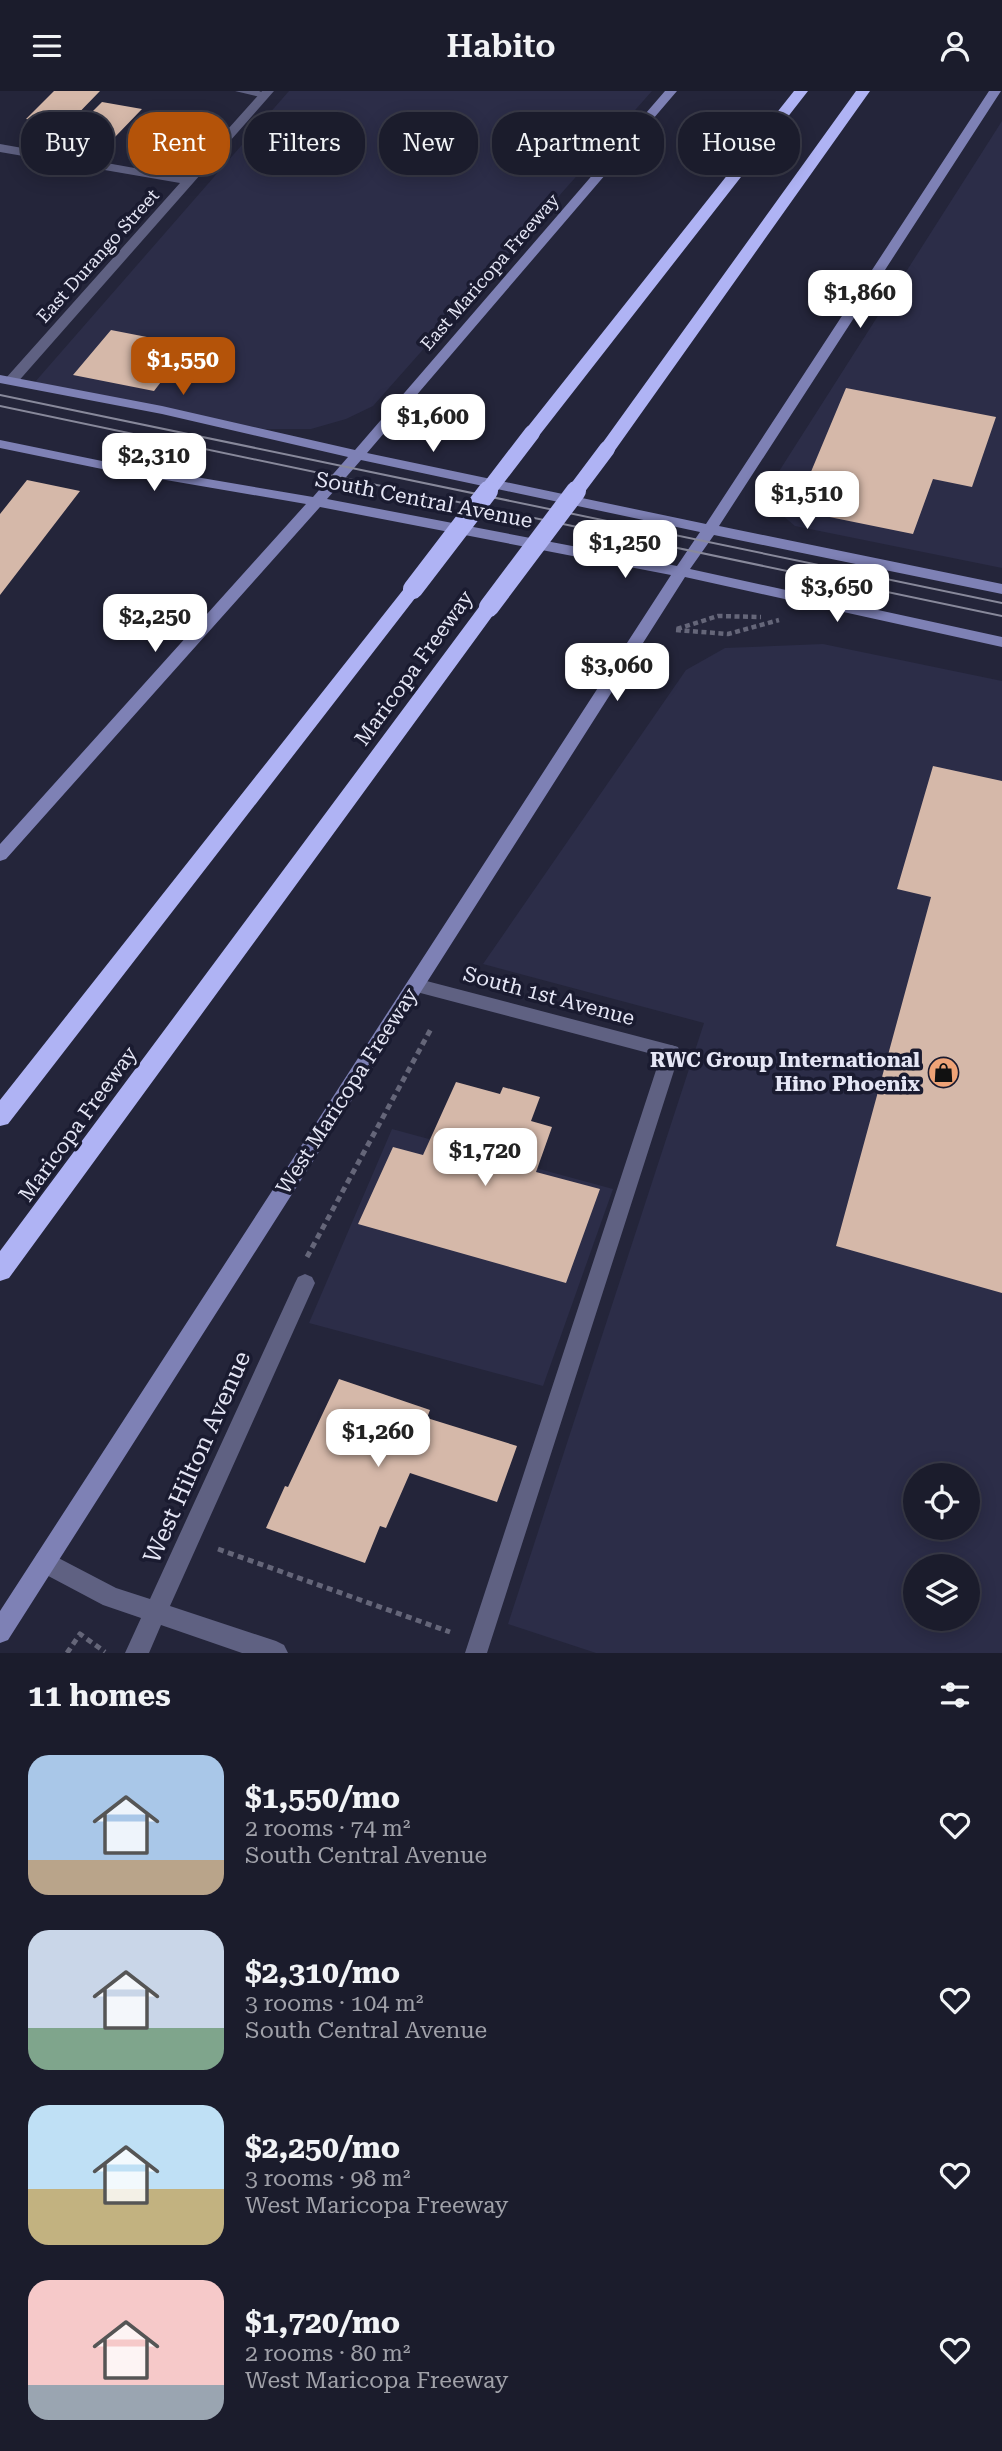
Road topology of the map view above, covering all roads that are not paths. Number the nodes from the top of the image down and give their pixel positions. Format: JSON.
{"nodes":[{"id":1,"x":240,"y":91,"type":"edge"},
{"id":2,"x":671,"y":91,"type":"edge"},
{"id":3,"x":801,"y":91,"type":"edge"},
{"id":4,"x":863,"y":91,"type":"edge"},
{"id":5,"x":995,"y":91,"type":"edge"},
{"id":6,"x":266,"y":93,"type":"edge"},
{"id":7,"x":0,"y":148,"type":"edge"},
{"id":8,"x":189,"y":181,"type":"junction"},
{"id":9,"x":5,"y":380,"type":"edge"},
{"id":10,"x":0,"y":444,"type":"edge"},
{"id":11,"x":357,"y":456,"type":"junction"},
{"id":12,"x":317,"y":501,"type":"junction"},
{"id":13,"x":709,"y":529,"type":"junction"},
{"id":14,"x":680,"y":572,"type":"junction"},
{"id":15,"x":1002,"y":589,"type":"edge"},
{"id":16,"x":1002,"y":642,"type":"edge"},
{"id":17,"x":0,"y":855,"type":"edge"},
{"id":18,"x":415,"y":985,"type":"junction"},
{"id":19,"x":671,"y":1052,"type":"joint"},
{"id":20,"x":0,"y":1117,"type":"edge"},
{"id":21,"x":0,"y":1270,"type":"edge"},
{"id":22,"x":305,"y":1283,"type":"dead end"},
{"id":23,"x":46,"y":1562,"type":"junction"},
{"id":24,"x":155,"y":1614,"type":"junction"},
{"id":25,"x":0,"y":1633,"type":"edge"},
{"id":26,"x":477,"y":1648,"type":"edge"},
{"id":27,"x":137,"y":1653,"type":"edge"},
{"id":28,"x":276,"y":1653,"type":"edge"}],
"edges":[{"from":1,"to":6,"type":"lane"},
{"from":2,"to":11,"type":"main road","name":"East Maricopa Freeway"},
{"from":3,"to":20,"type":"highway","bridge":true},
{"from":4,"to":21,"type":"highway","name":"Maricopa Freeway","bridge":true},
{"from":5,"to":13,"type":"main road"},
{"from":6,"to":8,"type":"street","name":"East Durango Street"},
{"from":7,"to":8,"type":"street"},
{"from":8,"to":9,"type":"street","name":"East Durango Street"},
{"from":9,"to":11,"type":"main road","name":"South Central Avenue"},
{"from":10,"to":12,"type":"main road","name":"South Central Avenue"},
{"from":11,"to":12,"type":"main road","name":"East Maricopa Freeway"},
{"from":11,"to":13,"type":"main road","name":"South Central Avenue"},
{"from":12,"to":14,"type":"main road","name":"South Central Avenue"},
{"from":12,"to":17,"type":"main road"},
{"from":13,"to":14,"type":"main road","name":"West Maricopa Freeway"},
{"from":13,"to":15,"type":"main road","name":"South Central Avenue"},
{"from":14,"to":16,"type":"main road","name":"South Central Avenue"},
{"from":14,"to":18,"type":"main road","name":"West Maricopa Freeway"},
{"from":18,"to":19,"type":"street","name":"South 1st Avenue"},
{"from":18,"to":23,"type":"main road","name":"West Maricopa Freeway"},
{"from":19,"to":26,"type":"lane"},
{"from":22,"to":24,"type":"street","name":"West Hilton Avenue"},
{"from":23,"to":24,"type":"street"},
{"from":23,"to":25,"type":"main road","name":"West Maricopa Freeway"},
{"from":24,"to":27,"type":"street","name":"West Hilton Avenue"},
{"from":24,"to":28,"type":"street"}]}
